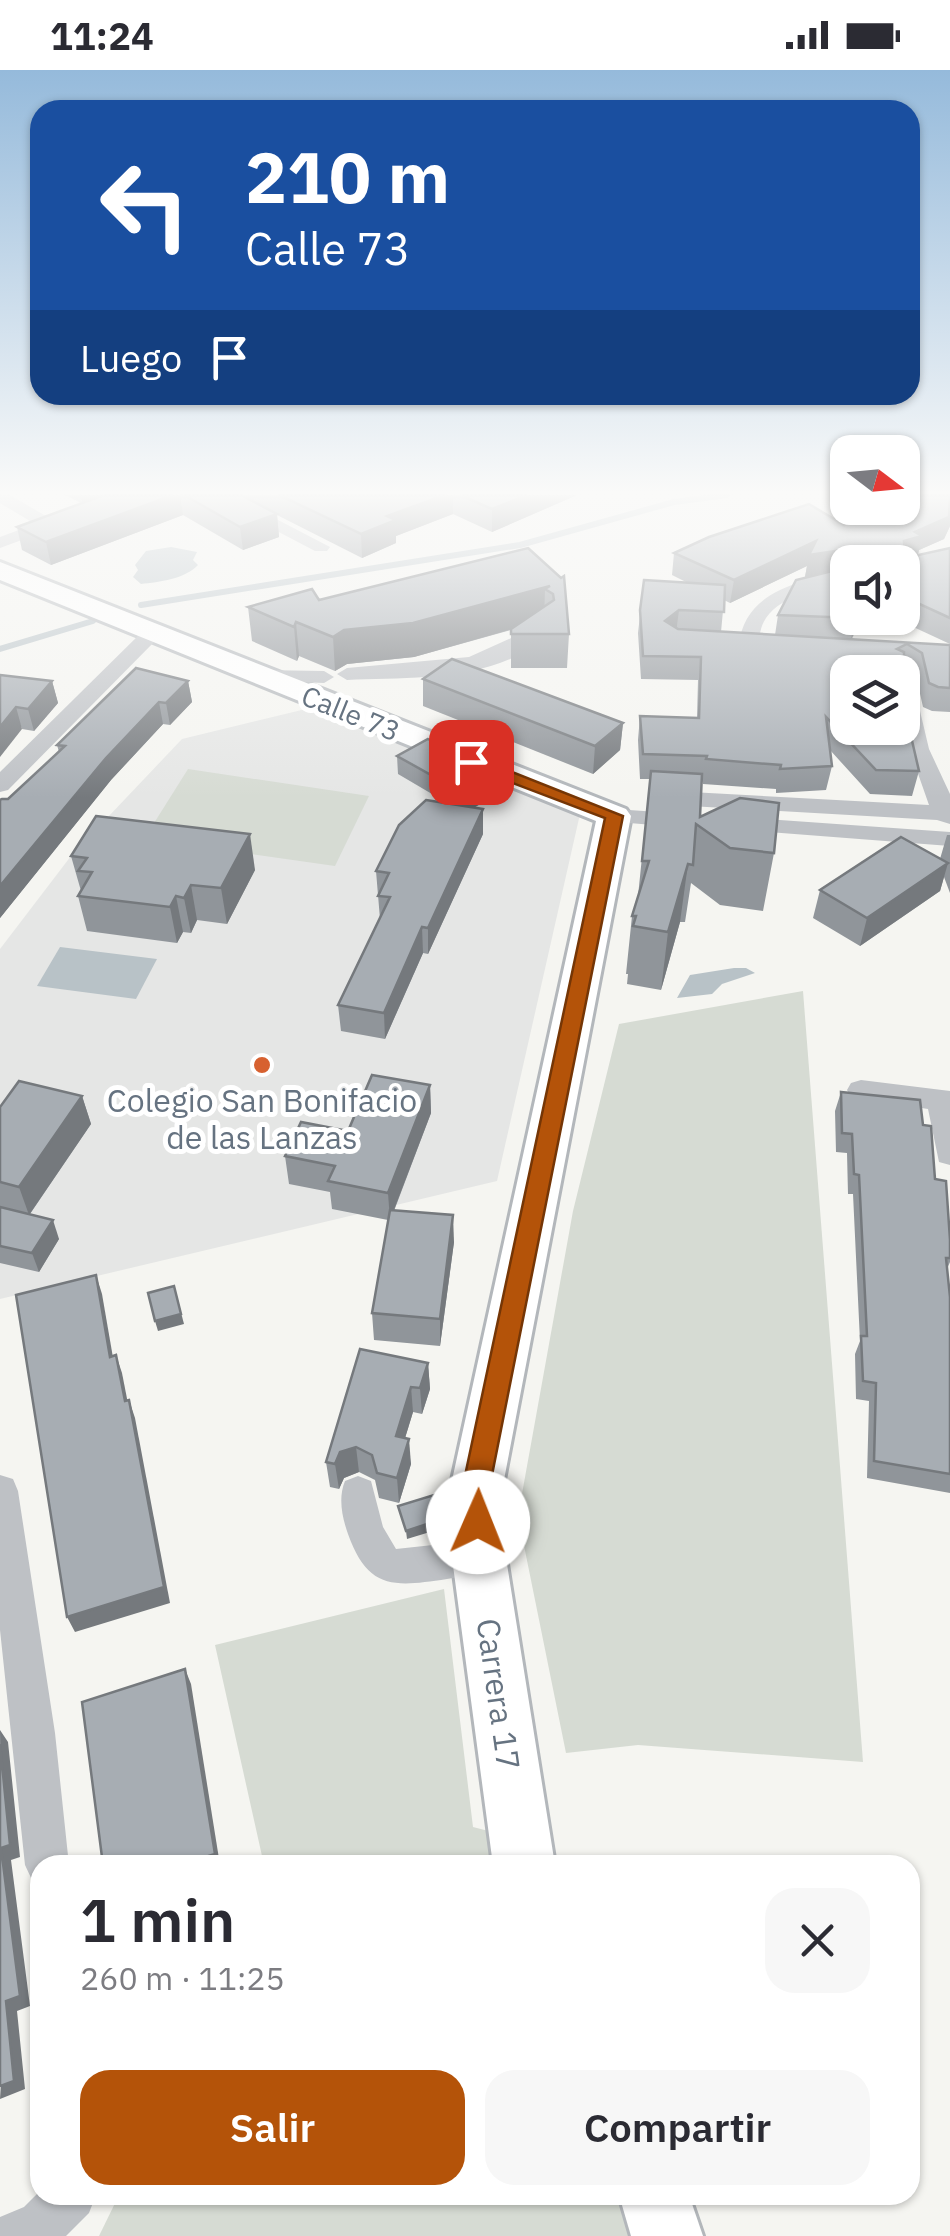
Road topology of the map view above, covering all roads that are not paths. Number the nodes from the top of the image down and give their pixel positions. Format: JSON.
{"nodes":[{"id":1,"x":65,"y":596,"type":"edge"},
{"id":2,"x":785,"y":596,"type":"edge"},
{"id":3,"x":540,"y":631,"type":"edge"},
{"id":4,"x":154,"y":632,"type":"junction"},
{"id":5,"x":748,"y":646,"type":"edge"},
{"id":6,"x":347,"y":674,"type":"dead end"},
{"id":7,"x":260,"y":676,"type":"junction"},
{"id":8,"x":324,"y":677,"type":"dead end"},
{"id":9,"x":917,"y":745,"type":"edge"},
{"id":10,"x":0,"y":785,"type":"edge"},
{"id":11,"x":672,"y":798,"type":"edge"},
{"id":12,"x":945,"y":815,"type":"edge"},
{"id":13,"x":614,"y":816,"type":"junction"},
{"id":14,"x":950,"y":839,"type":"edge"},
{"id":15,"x":860,"y":1090,"type":"edge"},
{"id":16,"x":945,"y":1102,"type":"edge"},
{"id":17,"x":950,"y":1154,"type":"edge"},
{"id":18,"x":0,"y":1492,"type":"edge"},
{"id":19,"x":358,"y":1493,"type":"dead end"},
{"id":20,"x":479,"y":1558,"type":"junction"},
{"id":21,"x":46,"y":1855,"type":"edge"},
{"id":22,"x":523,"y":1855,"type":"edge"},
{"id":23,"x":61,"y":2205,"type":"edge"},
{"id":24,"x":657,"y":2205,"type":"edge"},
{"id":25,"x":15,"y":2236,"type":"edge"},
{"id":26,"x":667,"y":2236,"type":"edge"}],
"edges":[{"from":1,"to":4,"type":"street","name":"Calle 73"},
{"from":2,"to":5,"type":"street"},
{"from":3,"to":6,"type":"street"},
{"from":4,"to":7,"type":"street","name":"Calle 73"},
{"from":4,"to":10,"type":"street"},
{"from":7,"to":8,"type":"street"},
{"from":7,"to":13,"type":"street","name":"Calle 73"},
{"from":9,"to":12,"type":"street"},
{"from":11,"to":12,"type":"street"},
{"from":13,"to":14,"type":"street","name":"Calle 73"},
{"from":13,"to":20,"type":"street","name":"Carrera 17"},
{"from":15,"to":16,"type":"street"},
{"from":16,"to":17,"type":"street"},
{"from":18,"to":21,"type":"street"},
{"from":19,"to":20,"type":"street"},
{"from":20,"to":22,"type":"street","name":"Carrera 17"},
{"from":23,"to":25,"type":"street"},
{"from":24,"to":26,"type":"street"}]}
